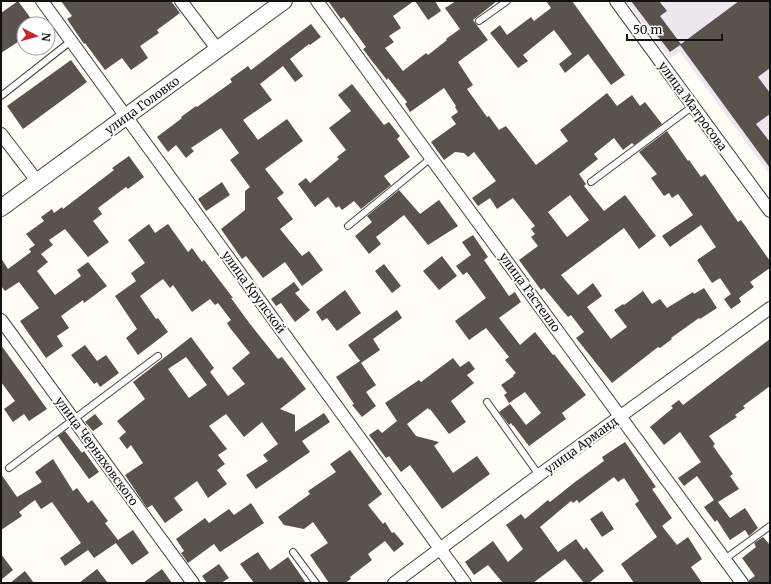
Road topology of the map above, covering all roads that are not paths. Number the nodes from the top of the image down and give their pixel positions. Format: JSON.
{"nodes":[{"id":1,"x":42,"y":1,"type":"edge"},
{"id":2,"x":182,"y":1,"type":"edge"},
{"id":3,"x":284,"y":1,"type":"edge"},
{"id":4,"x":318,"y":1,"type":"edge"},
{"id":5,"x":507,"y":1,"type":"edge"},
{"id":6,"x":616,"y":1,"type":"edge"},
{"id":7,"x":479,"y":22,"type":"dead end"},
{"id":8,"x":71,"y":42,"type":"junction"},
{"id":9,"x":218,"y":50,"type":"junction"},
{"id":10,"x":1,"y":96,"type":"edge"},
{"id":11,"x":693,"y":106,"type":"junction"},
{"id":12,"x":126,"y":116,"type":"junction"},
{"id":13,"x":1,"y":134,"type":"edge"},
{"id":14,"x":431,"y":158,"type":"junction"},
{"id":15,"x":37,"y":182,"type":"junction"},
{"id":16,"x":591,"y":182,"type":"dead end"},
{"id":17,"x":1,"y":208,"type":"edge"},
{"id":18,"x":770,"y":211,"type":"edge"},
{"id":19,"x":348,"y":226,"type":"dead end"},
{"id":20,"x":770,"y":308,"type":"edge"},
{"id":21,"x":1,"y":320,"type":"edge"},
{"id":22,"x":158,"y":356,"type":"dead end"},
{"id":23,"x":487,"y":402,"type":"dead end"},
{"id":24,"x":621,"y":416,"type":"junction"},
{"id":25,"x":74,"y":420,"type":"junction"},
{"id":26,"x":10,"y":468,"type":"dead end"},
{"id":27,"x":539,"y":475,"type":"junction"},
{"id":28,"x":770,"y":526,"type":"edge"},
{"id":29,"x":441,"y":550,"type":"junction"},
{"id":30,"x":293,"y":552,"type":"dead end"},
{"id":31,"x":725,"y":559,"type":"junction"},
{"id":32,"x":193,"y":583,"type":"edge"},
{"id":33,"x":316,"y":583,"type":"edge"},
{"id":34,"x":394,"y":583,"type":"edge"},
{"id":35,"x":465,"y":583,"type":"edge"},
{"id":36,"x":742,"y":583,"type":"edge"}],
"edges":[{"from":1,"to":8,"type":"street","name":"улица Крупской"},
{"from":2,"to":9,"type":"street"},
{"from":3,"to":9,"type":"street","name":"улица Головко"},
{"from":4,"to":14,"type":"street","name":"улица Гастелло"},
{"from":5,"to":7,"type":"lane"},
{"from":6,"to":11,"type":"street","name":"улица Матросова"},
{"from":8,"to":10,"type":"lane"},
{"from":8,"to":12,"type":"street","name":"улица Крупской"},
{"from":9,"to":12,"type":"street","name":"улица Головко"},
{"from":11,"to":16,"type":"lane"},
{"from":11,"to":18,"type":"street","name":"улица Матросова"},
{"from":12,"to":15,"type":"street","name":"улица Головко"},
{"from":12,"to":29,"type":"street","name":"улица Крупской"},
{"from":13,"to":15,"type":"street"},
{"from":14,"to":19,"type":"lane"},
{"from":14,"to":24,"type":"street","name":"улица Гастелло"},
{"from":15,"to":17,"type":"street","name":"улица Головко"},
{"from":20,"to":24,"type":"street","name":"улица Арманд"},
{"from":21,"to":25,"type":"street","name":"улица Черняховского"},
{"from":22,"to":25,"type":"lane"},
{"from":23,"to":27,"type":"lane"},
{"from":24,"to":27,"type":"street","name":"улица Арманд"},
{"from":24,"to":31,"type":"street","name":"улица Гастелло"},
{"from":25,"to":26,"type":"lane"},
{"from":25,"to":32,"type":"street","name":"улица Черняховского"},
{"from":27,"to":29,"type":"street","name":"улица Арманд"},
{"from":28,"to":31,"type":"lane"},
{"from":29,"to":34,"type":"street","name":"улица Арманд"},
{"from":29,"to":35,"type":"street","name":"улица Крупской"},
{"from":30,"to":33,"type":"lane"},
{"from":31,"to":36,"type":"street","name":"улица Гастелло"}]}
